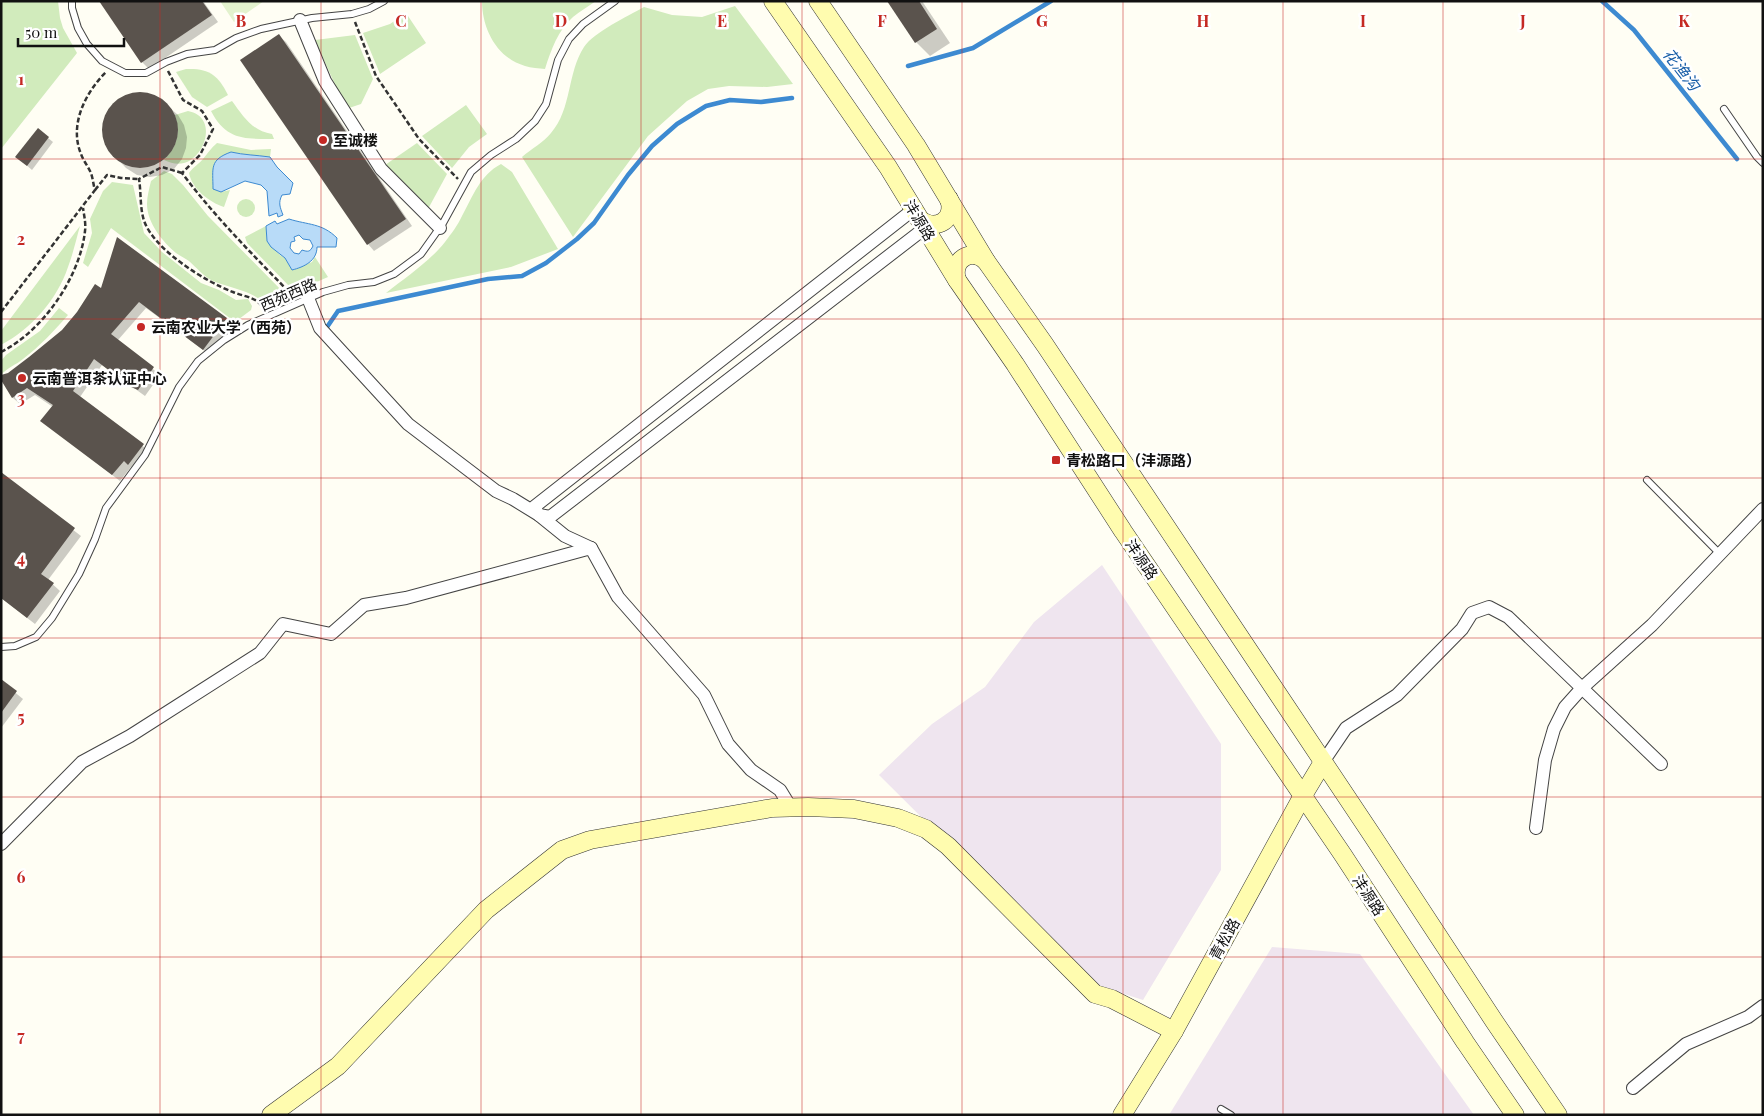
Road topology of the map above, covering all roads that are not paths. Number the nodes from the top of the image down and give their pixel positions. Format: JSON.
{"nodes":[{"id":1,"x":72,"y":1,"type":"edge"},
{"id":2,"x":384,"y":1,"type":"edge"},
{"id":3,"x":615,"y":1,"type":"edge"},
{"id":4,"x":773,"y":1,"type":"edge"},
{"id":5,"x":818,"y":1,"type":"edge"},
{"id":6,"x":300,"y":20,"type":"junction"},
{"id":7,"x":1724,"y":110,"type":"dead end"},
{"id":8,"x":1763,"y":163,"type":"edge"},
{"id":9,"x":949,"y":199,"type":"junction"},
{"id":10,"x":919,"y":219,"type":"junction"},
{"id":11,"x":440,"y":228,"type":"junction"},
{"id":12,"x":986,"y":261,"type":"junction"},
{"id":13,"x":957,"y":280,"type":"junction"},
{"id":14,"x":304,"y":300,"type":"junction"},
{"id":15,"x":1647,"y":480,"type":"dead end"},
{"id":16,"x":1763,"y":509,"type":"edge"},
{"id":17,"x":539,"y":515,"type":"junction"},
{"id":18,"x":591,"y":548,"type":"junction"},
{"id":19,"x":1720,"y":554,"type":"junction"},
{"id":20,"x":1,"y":647,"type":"edge"},
{"id":21,"x":1582,"y":688,"type":"junction"},
{"id":22,"x":1324,"y":762,"type":"junction"},
{"id":23,"x":1662,"y":764,"type":"dead end"},
{"id":24,"x":1302,"y":797,"type":"junction"},
{"id":25,"x":790,"y":808,"type":"junction"},
{"id":26,"x":1536,"y":828,"type":"dead end"},
{"id":27,"x":1,"y":844,"type":"edge"},
{"id":28,"x":1763,"y":1006,"type":"edge"},
{"id":29,"x":1174,"y":1031,"type":"junction"},
{"id":30,"x":1633,"y":1088,"type":"dead end"},
{"id":31,"x":1221,"y":1109,"type":"dead end"},
{"id":32,"x":270,"y":1115,"type":"edge"},
{"id":33,"x":1122,"y":1115,"type":"edge"},
{"id":34,"x":1231,"y":1115,"type":"edge"},
{"id":35,"x":1515,"y":1115,"type":"edge"},
{"id":36,"x":1558,"y":1115,"type":"edge"}],
"edges":[{"from":1,"to":6,"type":"lane"},
{"from":2,"to":6,"type":"lane"},
{"from":3,"to":11,"type":"lane","name":"西苑西路"},
{"from":4,"to":10,"type":"main road","name":"沣源路"},
{"from":5,"to":9,"type":"main road"},
{"from":6,"to":11,"type":"street"},
{"from":7,"to":8,"type":"lane"},
{"from":9,"to":10,"type":"main road"},
{"from":9,"to":12,"type":"main road"},
{"from":10,"to":13,"type":"main road","name":"沣源路"},
{"from":10,"to":17,"type":"street"},
{"from":10,"to":17,"type":"street"},
{"from":11,"to":14,"type":"lane","name":"西苑西路"},
{"from":12,"to":13,"type":"main road"},
{"from":12,"to":22,"type":"main road"},
{"from":13,"to":24,"type":"main road","name":"沣源路"},
{"from":14,"to":17,"type":"street"},
{"from":14,"to":20,"type":"lane","name":"西苑西路"},
{"from":15,"to":19,"type":"lane"},
{"from":16,"to":19,"type":"street"},
{"from":17,"to":18,"type":"street"},
{"from":18,"to":25,"type":"street"},
{"from":18,"to":27,"type":"street"},
{"from":19,"to":21,"type":"street"},
{"from":21,"to":22,"type":"street"},
{"from":21,"to":23,"type":"street"},
{"from":21,"to":26,"type":"street"},
{"from":22,"to":24,"type":"main road","name":"青松路"},
{"from":22,"to":36,"type":"main road"},
{"from":24,"to":29,"type":"main road","name":"青松路"},
{"from":24,"to":35,"type":"main road","name":"沣源路"},
{"from":25,"to":29,"type":"main road"},
{"from":25,"to":32,"type":"main road"},
{"from":28,"to":30,"type":"street"},
{"from":29,"to":33,"type":"main road","name":"青松路"},
{"from":31,"to":34,"type":"lane"}]}
